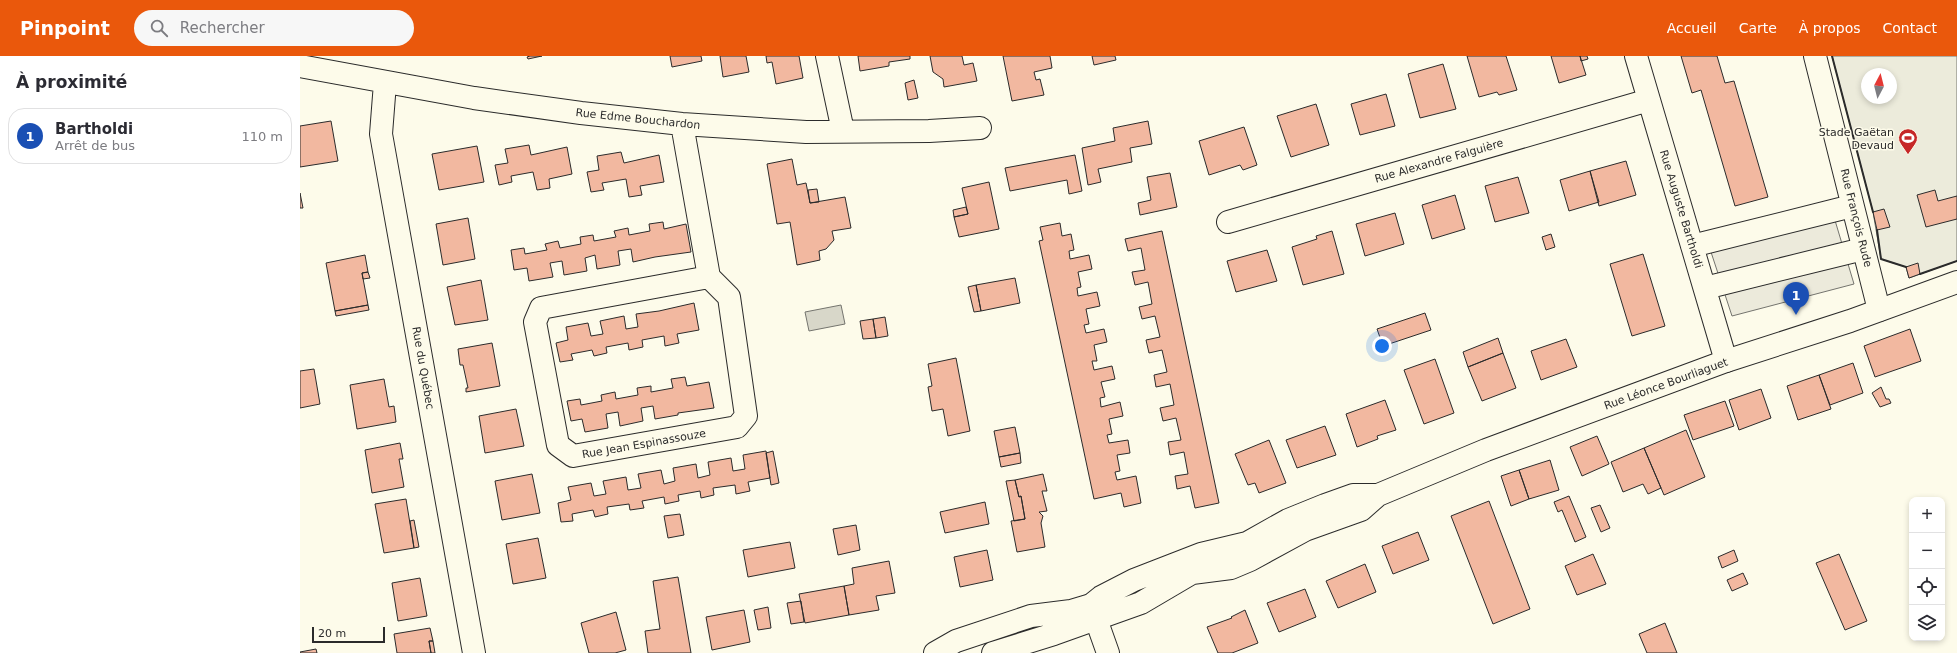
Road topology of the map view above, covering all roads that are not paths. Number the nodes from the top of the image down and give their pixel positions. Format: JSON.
{"nodes":[{"id":1,"x":827,"y":56,"type":"edge"},
{"id":2,"x":1636,"y":56,"type":"edge"},
{"id":3,"x":1815,"y":56,"type":"edge"},
{"id":4,"x":300,"y":66,"type":"edge"},
{"id":5,"x":385,"y":83,"type":"junction"},
{"id":6,"x":1649,"y":100,"type":"junction"},
{"id":7,"x":682,"y":124,"type":"junction"},
{"id":8,"x":980,"y":128,"type":"dead end"},
{"id":9,"x":843,"y":131,"type":"junction"},
{"id":10,"x":1852,"y":206,"type":"junction"},
{"id":11,"x":1228,"y":222,"type":"dead end"},
{"id":12,"x":1692,"y":246,"type":"junction"},
{"id":13,"x":1863,"y":249,"type":"junction"},
{"id":14,"x":709,"y":277,"type":"junction"},
{"id":15,"x":1957,"y":282,"type":"edge"},
{"id":16,"x":1704,"y":288,"type":"junction"},
{"id":17,"x":1879,"y":310,"type":"junction"},
{"id":18,"x":1726,"y":362,"type":"junction"},
{"id":19,"x":1094,"y":613,"type":"junction"},
{"id":20,"x":474,"y":653,"type":"edge"},
{"id":21,"x":938,"y":653,"type":"edge"},
{"id":22,"x":993,"y":653,"type":"edge"},
{"id":23,"x":1108,"y":653,"type":"edge"}],
"edges":[{"from":1,"to":9,"type":"street"},
{"from":2,"to":6,"type":"street","name":"Rue Auguste Bartholdi"},
{"from":3,"to":10,"type":"street","name":"Rue François Rude"},
{"from":4,"to":5,"type":"street","name":"Rue Edme Bouchardon"},
{"from":5,"to":7,"type":"street","name":"Rue Edme Bouchardon"},
{"from":5,"to":20,"type":"street","name":"Rue du Québec"},
{"from":6,"to":11,"type":"street","name":"Rue Alexandre Falguière"},
{"from":6,"to":12,"type":"street","name":"Rue Auguste Bartholdi"},
{"from":7,"to":9,"type":"street","name":"Rue Edme Bouchardon"},
{"from":7,"to":14,"type":"street"},
{"from":8,"to":9,"type":"street","name":"Rue Edme Bouchardon"},
{"from":10,"to":12,"type":"street"},
{"from":10,"to":13,"type":"street","name":"Rue François Rude"},
{"from":12,"to":16,"type":"street","name":"Rue Auguste Bartholdi"},
{"from":13,"to":16,"type":"street"},
{"from":13,"to":17,"type":"street","name":"Rue François Rude"},
{"from":14,"to":14,"type":"street","name":"Rue Jean Espinassouze"},
{"from":15,"to":17,"type":"street","name":"Rue Léonce Bourliaguet"},
{"from":16,"to":18,"type":"street","name":"Rue Auguste Bartholdi"},
{"from":17,"to":18,"type":"street","name":"Rue Léonce Bourliaguet"},
{"from":18,"to":19,"type":"street","name":"Rue Léonce Bourliaguet"},
{"from":19,"to":21,"type":"street","name":"Rue Léonce Bourliaguet"},
{"from":19,"to":22,"type":"street","name":"Rue Léonce Bourliaguet"},
{"from":19,"to":23,"type":"street"}]}
